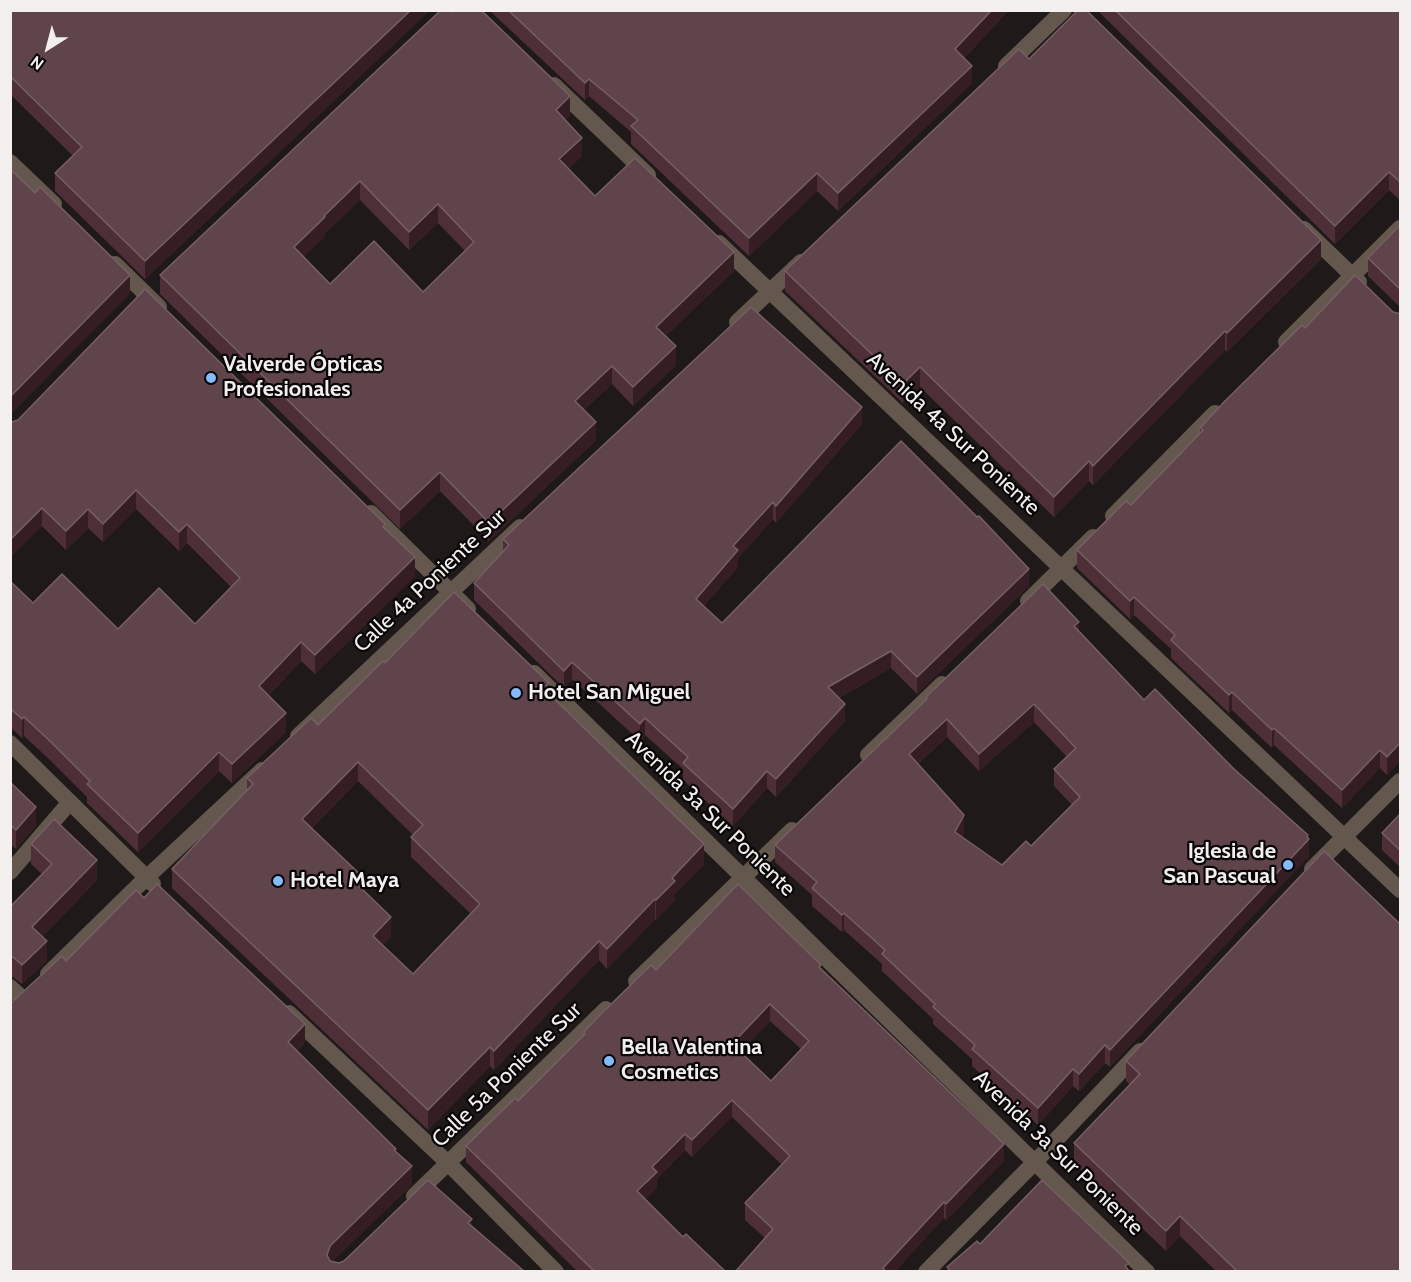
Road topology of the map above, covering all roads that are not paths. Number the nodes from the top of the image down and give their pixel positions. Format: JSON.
{"nodes":[{"id":1,"x":1064,"y":10,"type":"edge"},
{"id":2,"x":544,"y":76,"type":"edge"},
{"id":3,"x":995,"y":76,"type":"edge"},
{"id":4,"x":10,"y":162,"type":"edge"},
{"id":5,"x":657,"y":184,"type":"edge"},
{"id":6,"x":1293,"y":217,"type":"edge"},
{"id":7,"x":70,"y":219,"type":"edge"},
{"id":8,"x":1401,"y":228,"type":"edge"},
{"id":9,"x":709,"y":234,"type":"edge"},
{"id":10,"x":813,"y":250,"type":"edge"},
{"id":11,"x":103,"y":252,"type":"edge"},
{"id":12,"x":1352,"y":275,"type":"junction"},
{"id":13,"x":770,"y":291,"type":"junction"},
{"id":14,"x":1368,"y":291,"type":"edge"},
{"id":15,"x":171,"y":318,"type":"edge"},
{"id":16,"x":727,"y":332,"type":"edge"},
{"id":17,"x":1277,"y":350,"type":"edge"},
{"id":18,"x":1228,"y":401,"type":"edge"},
{"id":19,"x":358,"y":501,"type":"edge"},
{"id":20,"x":529,"y":519,"type":"edge"},
{"id":21,"x":1062,"y":568,"type":"junction"},
{"id":22,"x":451,"y":592,"type":"junction"},
{"id":23,"x":1020,"y":609,"type":"edge"},
{"id":24,"x":477,"y":617,"type":"edge"},
{"id":25,"x":520,"y":659,"type":"edge"},
{"id":26,"x":953,"y":674,"type":"edge"},
{"id":27,"x":10,"y":743,"type":"edge"},
{"id":28,"x":860,"y":763,"type":"edge"},
{"id":29,"x":1401,"y":781,"type":"edge"},
{"id":30,"x":70,"y":802,"type":"junction"},
{"id":31,"x":802,"y":820,"type":"edge"},
{"id":32,"x":1344,"y":836,"type":"junction"},
{"id":33,"x":10,"y":872,"type":"edge"},
{"id":34,"x":743,"y":877,"type":"junction"},
{"id":35,"x":146,"y":878,"type":"junction"},
{"id":36,"x":1303,"y":879,"type":"edge"},
{"id":37,"x":1401,"y":890,"type":"edge"},
{"id":38,"x":163,"y":894,"type":"edge"},
{"id":39,"x":10,"y":987,"type":"edge"},
{"id":40,"x":31,"y":990,"type":"junction"},
{"id":41,"x":275,"y":1000,"type":"edge"},
{"id":42,"x":10,"y":1011,"type":"edge"},
{"id":43,"x":1149,"y":1042,"type":"edge"},
{"id":44,"x":1035,"y":1162,"type":"junction"},
{"id":45,"x":448,"y":1163,"type":"junction"},
{"id":46,"x":405,"y":1204,"type":"edge"},
{"id":47,"x":556,"y":1272,"type":"edge"},
{"id":48,"x":926,"y":1272,"type":"edge"},
{"id":49,"x":1147,"y":1272,"type":"edge"}],
"edges":[{"from":1,"to":3,"type":"street"},
{"from":2,"to":5,"type":"street"},
{"from":4,"to":7,"type":"street"},
{"from":6,"to":12,"type":"street"},
{"from":8,"to":12,"type":"street"},
{"from":9,"to":13,"type":"street","name":"Avenida 4a Sur Poniente"},
{"from":10,"to":13,"type":"street"},
{"from":11,"to":15,"type":"street"},
{"from":12,"to":14,"type":"street"},
{"from":12,"to":17,"type":"street"},
{"from":13,"to":16,"type":"street"},
{"from":13,"to":21,"type":"street","name":"Avenida 4a Sur Poniente"},
{"from":18,"to":21,"type":"street"},
{"from":19,"to":22,"type":"street"},
{"from":20,"to":22,"type":"street","name":"Calle 4a Poniente Sur"},
{"from":21,"to":23,"type":"street"},
{"from":21,"to":32,"type":"street","name":"Avenida 4a Sur Poniente"},
{"from":22,"to":24,"type":"street"},
{"from":22,"to":35,"type":"street","name":"Calle 4a Poniente Sur"},
{"from":25,"to":34,"type":"street","name":"Avenida 3a Sur Poniente"},
{"from":26,"to":28,"type":"street"},
{"from":27,"to":30,"type":"street"},
{"from":29,"to":32,"type":"street"},
{"from":30,"to":33,"type":"street"},
{"from":30,"to":35,"type":"street"},
{"from":31,"to":34,"type":"street","name":"Calle 5a Poniente Sur"},
{"from":32,"to":36,"type":"street"},
{"from":32,"to":37,"type":"street","name":"Avenida 4a Sur Poniente"},
{"from":34,"to":44,"type":"street","name":"Avenida 3a Sur Poniente"},
{"from":34,"to":45,"type":"street","name":"Calle 5a Poniente Sur"},
{"from":35,"to":38,"type":"street"},
{"from":35,"to":40,"type":"street","name":"Calle 4a Poniente Sur"},
{"from":39,"to":40,"type":"street"},
{"from":40,"to":42,"type":"street","name":"Calle 4a Poniente Sur"},
{"from":41,"to":45,"type":"street"},
{"from":43,"to":44,"type":"street"},
{"from":44,"to":48,"type":"street"},
{"from":44,"to":49,"type":"street","name":"Avenida 3a Sur Poniente"},
{"from":45,"to":46,"type":"street","name":"Calle 5a Poniente Sur"},
{"from":45,"to":47,"type":"street"}]}
